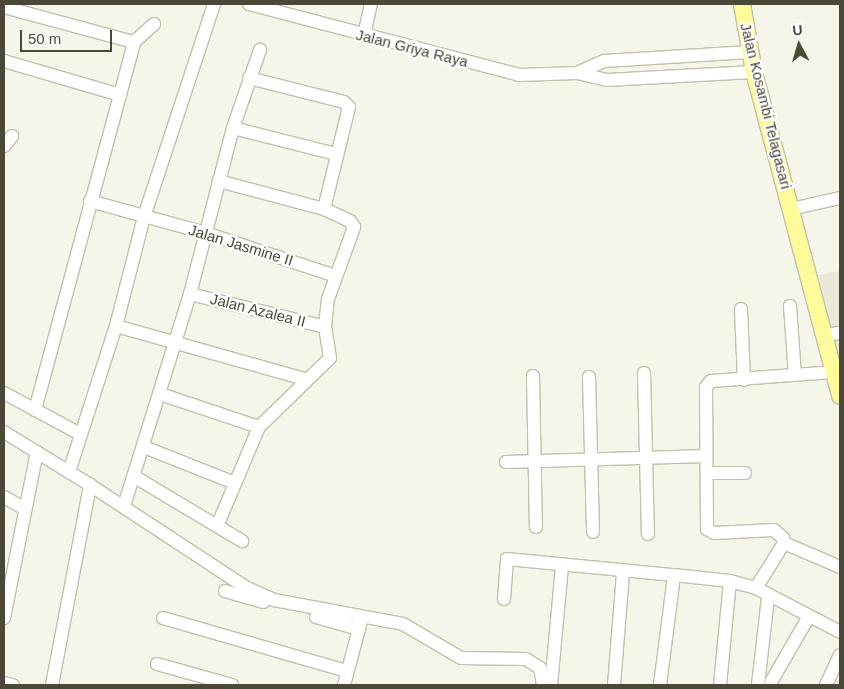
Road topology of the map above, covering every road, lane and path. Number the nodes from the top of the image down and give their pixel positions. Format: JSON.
{"nodes":[{"id":1,"x":214,"y":4,"type":"edge"},
{"id":2,"x":249,"y":4,"type":"edge"},
{"id":3,"x":371,"y":4,"type":"edge"},
{"id":4,"x":742,"y":4,"type":"edge"},
{"id":5,"x":4,"y":7,"type":"edge"},
{"id":6,"x":154,"y":24,"type":"dead end"},
{"id":7,"x":360,"y":35,"type":"junction"},
{"id":8,"x":134,"y":42,"type":"junction"},
{"id":9,"x":260,"y":50,"type":"dead end"},
{"id":10,"x":750,"y":52,"type":"junction"},
{"id":11,"x":728,"y":53,"type":"junction"},
{"id":12,"x":4,"y":61,"type":"edge"},
{"id":13,"x":754,"y":72,"type":"junction"},
{"id":14,"x":577,"y":73,"type":"junction"},
{"id":15,"x":730,"y":73,"type":"junction"},
{"id":16,"x":249,"y":78,"type":"junction"},
{"id":17,"x":120,"y":95,"type":"junction"},
{"id":18,"x":233,"y":128,"type":"junction"},
{"id":19,"x":336,"y":154,"type":"junction"},
{"id":20,"x":219,"y":181,"type":"junction"},
{"id":21,"x":840,"y":198,"type":"edge"},
{"id":22,"x":90,"y":201,"type":"junction"},
{"id":23,"x":324,"y":209,"type":"junction"},
{"id":24,"x":791,"y":209,"type":"junction"},
{"id":25,"x":144,"y":217,"type":"junction"},
{"id":26,"x":205,"y":233,"type":"junction"},
{"id":27,"x":336,"y":276,"type":"junction"},
{"id":28,"x":190,"y":294,"type":"junction"},
{"id":29,"x":790,"y":306,"type":"dead end"},
{"id":30,"x":741,"y":309,"type":"dead end"},
{"id":31,"x":116,"y":326,"type":"junction"},
{"id":32,"x":325,"y":328,"type":"junction"},
{"id":33,"x":840,"y":333,"type":"edge"},
{"id":34,"x":823,"y":335,"type":"junction"},
{"id":35,"x":174,"y":342,"type":"junction"},
{"id":36,"x":833,"y":372,"type":"junction"},
{"id":37,"x":644,"y":373,"type":"dead end"},
{"id":38,"x":533,"y":376,"type":"dead end"},
{"id":39,"x":794,"y":376,"type":"junction"},
{"id":40,"x":589,"y":377,"type":"dead end"},
{"id":41,"x":305,"y":379,"type":"junction"},
{"id":42,"x":744,"y":380,"type":"junction"},
{"id":43,"x":4,"y":393,"type":"edge"},
{"id":44,"x":160,"y":394,"type":"junction"},
{"id":45,"x":840,"y":396,"type":"edge"},
{"id":46,"x":35,"y":410,"type":"junction"},
{"id":47,"x":259,"y":427,"type":"junction"},
{"id":48,"x":4,"y":432,"type":"edge"},
{"id":49,"x":80,"y":434,"type":"junction"},
{"id":50,"x":144,"y":447,"type":"junction"},
{"id":51,"x":36,"y":452,"type":"junction"},
{"id":52,"x":706,"y":456,"type":"junction"},
{"id":53,"x":646,"y":460,"type":"junction"},
{"id":54,"x":591,"y":461,"type":"junction"},
{"id":55,"x":506,"y":462,"type":"dead end"},
{"id":56,"x":534,"y":462,"type":"junction"},
{"id":57,"x":69,"y":472,"type":"junction"},
{"id":58,"x":707,"y":472,"type":"junction"},
{"id":59,"x":745,"y":473,"type":"dead end"},
{"id":60,"x":135,"y":477,"type":"junction"},
{"id":61,"x":235,"y":483,"type":"junction"},
{"id":62,"x":90,"y":484,"type":"junction"},
{"id":63,"x":4,"y":496,"type":"edge"},
{"id":64,"x":124,"y":506,"type":"junction"},
{"id":65,"x":24,"y":508,"type":"junction"},
{"id":66,"x":218,"y":524,"type":"junction"},
{"id":67,"x":536,"y":527,"type":"dead end"},
{"id":68,"x":593,"y":532,"type":"dead end"},
{"id":69,"x":648,"y":534,"type":"dead end"},
{"id":70,"x":242,"y":541,"type":"dead end"},
{"id":71,"x":784,"y":543,"type":"junction"},
{"id":72,"x":8,"y":564,"type":"edge"},
{"id":73,"x":562,"y":566,"type":"junction"},
{"id":74,"x":840,"y":567,"type":"edge"},
{"id":75,"x":623,"y":572,"type":"junction"},
{"id":76,"x":674,"y":575,"type":"junction"},
{"id":77,"x":730,"y":581,"type":"junction"},
{"id":78,"x":756,"y":588,"type":"junction"},
{"id":79,"x":225,"y":592,"type":"dead end"},
{"id":80,"x":768,"y":597,"type":"junction"},
{"id":81,"x":504,"y":599,"type":"dead end"},
{"id":82,"x":4,"y":618,"type":"edge"},
{"id":83,"x":164,"y":618,"type":"dead end"},
{"id":84,"x":808,"y":618,"type":"junction"},
{"id":85,"x":360,"y":623,"type":"junction"},
{"id":86,"x":840,"y":632,"type":"edge"},
{"id":87,"x":840,"y":655,"type":"edge"},
{"id":88,"x":157,"y":664,"type":"dead end"},
{"id":89,"x":347,"y":671,"type":"junction"},
{"id":90,"x":4,"y":683,"type":"edge"},
{"id":91,"x":765,"y":684,"type":"edge"},
{"id":92,"x":12,"y":685,"type":"edge"},
{"id":93,"x":52,"y":685,"type":"edge"},
{"id":94,"x":232,"y":685,"type":"edge"},
{"id":95,"x":344,"y":685,"type":"edge"},
{"id":96,"x":544,"y":685,"type":"edge"},
{"id":97,"x":551,"y":685,"type":"edge"},
{"id":98,"x":614,"y":685,"type":"edge"},
{"id":99,"x":660,"y":685,"type":"edge"},
{"id":100,"x":720,"y":685,"type":"edge"},
{"id":101,"x":826,"y":685,"type":"edge"}],
"edges":[{"from":1,"to":25,"type":"street"},
{"from":2,"to":7,"type":"street","name":"Jalan Griya Raya"},
{"from":3,"to":7,"type":"street"},
{"from":4,"to":10,"type":"main road","name":"Jalan Kosambi Telagasari"},
{"from":5,"to":8,"type":"street"},
{"from":6,"to":8,"type":"street"},
{"from":7,"to":14,"type":"street","name":"Jalan Griya Raya"},
{"from":8,"to":17,"type":"street"},
{"from":9,"to":16,"type":"street"},
{"from":10,"to":11,"type":"street","name":"Jalan Griya Raya"},
{"from":10,"to":13,"type":"main road","name":"Jalan Kosambi Telagasari"},
{"from":11,"to":14,"type":"street","name":"Jalan Griya Raya"},
{"from":11,"to":15,"type":"street"},
{"from":12,"to":17,"type":"street"},
{"from":13,"to":15,"type":"street","name":"Jalan Griya Raya"},
{"from":13,"to":24,"type":"main road","name":"Jalan Kosambi Telagasari"},
{"from":14,"to":15,"type":"street","name":"Jalan Griya Raya"},
{"from":16,"to":18,"type":"street"},
{"from":16,"to":19,"type":"street"},
{"from":17,"to":22,"type":"street"},
{"from":18,"to":19,"type":"street"},
{"from":18,"to":20,"type":"street"},
{"from":19,"to":23,"type":"street"},
{"from":20,"to":23,"type":"street"},
{"from":20,"to":26,"type":"street"},
{"from":21,"to":24,"type":"street","name":"Jalan Kosambi Telagasari"},
{"from":22,"to":25,"type":"street","name":"Jalan Jasmine II"},
{"from":22,"to":46,"type":"street"},
{"from":23,"to":27,"type":"street"},
{"from":24,"to":34,"type":"main road","name":"Jalan Kosambi Telagasari"},
{"from":25,"to":26,"type":"street","name":"Jalan Jasmine II"},
{"from":25,"to":31,"type":"street"},
{"from":26,"to":27,"type":"street","name":"Jalan Jasmine II"},
{"from":26,"to":28,"type":"street"},
{"from":27,"to":32,"type":"street"},
{"from":28,"to":32,"type":"street","name":"Jalan Azalea II"},
{"from":28,"to":35,"type":"street"},
{"from":29,"to":39,"type":"street"},
{"from":30,"to":42,"type":"street"},
{"from":31,"to":35,"type":"street"},
{"from":31,"to":49,"type":"street"},
{"from":32,"to":41,"type":"street"},
{"from":33,"to":34,"type":"street"},
{"from":34,"to":36,"type":"main road","name":"Jalan Kosambi Telagasari"},
{"from":35,"to":41,"type":"street"},
{"from":35,"to":44,"type":"street"},
{"from":36,"to":39,"type":"street"},
{"from":36,"to":45,"type":"main road","name":"Jalan Kosambi Telagasari"},
{"from":37,"to":53,"type":"street"},
{"from":38,"to":56,"type":"street"},
{"from":39,"to":42,"type":"street"},
{"from":40,"to":54,"type":"street"},
{"from":41,"to":47,"type":"street"},
{"from":42,"to":52,"type":"street"},
{"from":43,"to":46,"type":"street"},
{"from":44,"to":47,"type":"street"},
{"from":44,"to":50,"type":"street"},
{"from":46,"to":49,"type":"street"},
{"from":47,"to":61,"type":"street"},
{"from":48,"to":51,"type":"street"},
{"from":49,"to":57,"type":"street"},
{"from":50,"to":60,"type":"street"},
{"from":50,"to":61,"type":"street"},
{"from":51,"to":57,"type":"street"},
{"from":51,"to":65,"type":"street"},
{"from":52,"to":53,"type":"street"},
{"from":52,"to":58,"type":"street"},
{"from":53,"to":54,"type":"street"},
{"from":53,"to":69,"type":"street"},
{"from":54,"to":56,"type":"street"},
{"from":54,"to":68,"type":"street"},
{"from":55,"to":56,"type":"street"},
{"from":56,"to":67,"type":"street"},
{"from":57,"to":62,"type":"street"},
{"from":58,"to":59,"type":"street"},
{"from":58,"to":71,"type":"street"},
{"from":60,"to":64,"type":"street"},
{"from":60,"to":66,"type":"street"},
{"from":61,"to":66,"type":"street"},
{"from":62,"to":64,"type":"street"},
{"from":62,"to":93,"type":"street"},
{"from":63,"to":65,"type":"street"},
{"from":64,"to":85,"type":"street"},
{"from":65,"to":72,"type":"street"},
{"from":66,"to":70,"type":"street"},
{"from":71,"to":74,"type":"street"},
{"from":71,"to":78,"type":"street"},
{"from":72,"to":82,"type":"street"},
{"from":73,"to":75,"type":"street"},
{"from":73,"to":81,"type":"street"},
{"from":73,"to":97,"type":"street"},
{"from":75,"to":76,"type":"street"},
{"from":75,"to":98,"type":"street"},
{"from":76,"to":77,"type":"street"},
{"from":76,"to":99,"type":"street"},
{"from":77,"to":78,"type":"street"},
{"from":77,"to":100,"type":"street"},
{"from":78,"to":80,"type":"street"},
{"from":79,"to":85,"type":"street"},
{"from":80,"to":84,"type":"street"},
{"from":80,"to":91,"type":"street"},
{"from":83,"to":89,"type":"street"},
{"from":84,"to":86,"type":"street"},
{"from":84,"to":91,"type":"street"},
{"from":85,"to":89,"type":"street"},
{"from":85,"to":96,"type":"street"},
{"from":87,"to":101,"type":"street"},
{"from":88,"to":94,"type":"street"},
{"from":89,"to":95,"type":"street"},
{"from":90,"to":92,"type":"street"}]}
